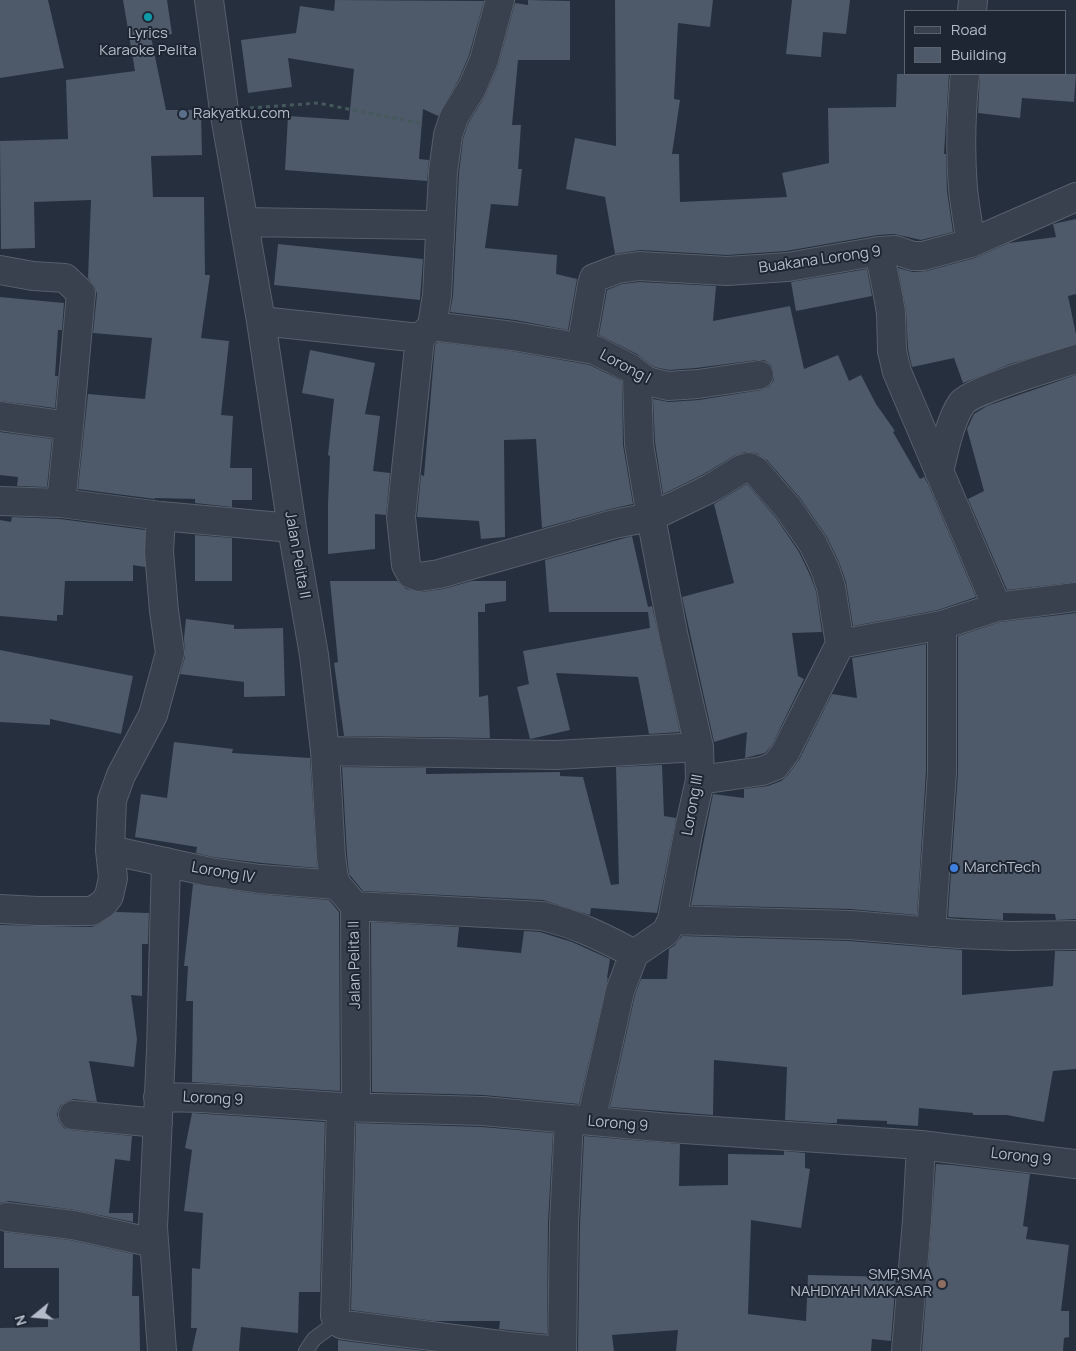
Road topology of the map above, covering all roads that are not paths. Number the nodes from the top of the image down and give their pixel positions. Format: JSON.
{"nodes":[{"id":1,"x":209,"y":0,"type":"edge"},
{"id":2,"x":500,"y":0,"type":"edge"},
{"id":3,"x":965,"y":75,"type":"edge"},
{"id":4,"x":1076,"y":197,"type":"edge"},
{"id":5,"x":244,"y":222,"type":"junction"},
{"id":6,"x":428,"y":225,"type":"dead end"},
{"id":7,"x":971,"y":243,"type":"junction"},
{"id":8,"x":878,"y":252,"type":"junction"},
{"id":9,"x":0,"y":270,"type":"edge"},
{"id":10,"x":261,"y":322,"type":"junction"},
{"id":11,"x":426,"y":332,"type":"junction"},
{"id":12,"x":581,"y":347,"type":"junction"},
{"id":13,"x":1076,"y":359,"type":"edge"},
{"id":14,"x":637,"y":375,"type":"junction"},
{"id":15,"x":759,"y":375,"type":"dead end"},
{"id":16,"x":0,"y":416,"type":"edge"},
{"id":17,"x":70,"y":426,"type":"junction"},
{"id":18,"x":939,"y":472,"type":"junction"},
{"id":19,"x":0,"y":501,"type":"edge"},
{"id":20,"x":61,"y":503,"type":"junction"},
{"id":21,"x":161,"y":516,"type":"junction"},
{"id":22,"x":651,"y":517,"type":"junction"},
{"id":23,"x":292,"y":528,"type":"junction"},
{"id":24,"x":1076,"y":597,"type":"edge"},
{"id":25,"x":997,"y":607,"type":"junction"},
{"id":26,"x":942,"y":625,"type":"junction"},
{"id":27,"x":840,"y":644,"type":"junction"},
{"id":28,"x":699,"y":747,"type":"junction"},
{"id":29,"x":325,"y":751,"type":"junction"},
{"id":30,"x":700,"y":780,"type":"junction"},
{"id":31,"x":110,"y":850,"type":"junction"},
{"id":32,"x":166,"y":862,"type":"junction"},
{"id":33,"x":337,"y":885,"type":"junction"},
{"id":34,"x":355,"y":906,"type":"junction"},
{"id":35,"x":0,"y":909,"type":"edge"},
{"id":36,"x":672,"y":920,"type":"junction"},
{"id":37,"x":931,"y":932,"type":"junction"},
{"id":38,"x":1076,"y":935,"type":"edge"},
{"id":39,"x":634,"y":954,"type":"junction"},
{"id":40,"x":349,"y":1107,"type":"junction"},
{"id":41,"x":158,"y":1110,"type":"junction"},
{"id":42,"x":73,"y":1115,"type":"dead end"},
{"id":43,"x":580,"y":1120,"type":"junction"},
{"id":44,"x":920,"y":1145,"type":"junction"},
{"id":45,"x":1076,"y":1164,"type":"edge"},
{"id":46,"x":7,"y":1217,"type":"dead end"},
{"id":47,"x":154,"y":1243,"type":"junction"},
{"id":48,"x":337,"y":1322,"type":"junction"},
{"id":49,"x":162,"y":1351,"type":"edge"},
{"id":50,"x":306,"y":1351,"type":"edge"},
{"id":51,"x":561,"y":1351,"type":"edge"},
{"id":52,"x":906,"y":1351,"type":"edge"}],
"edges":[{"from":1,"to":5,"type":"street","name":"Jalan Pelita II"},
{"from":2,"to":11,"type":"street"},
{"from":3,"to":7,"type":"street"},
{"from":4,"to":7,"type":"street","name":"Buakana Lorong 9"},
{"from":5,"to":6,"type":"street"},
{"from":5,"to":10,"type":"street","name":"Jalan Pelita II"},
{"from":7,"to":8,"type":"street","name":"Buakana Lorong 9"},
{"from":8,"to":12,"type":"street","name":"Buakana Lorong 9"},
{"from":8,"to":18,"type":"street"},
{"from":9,"to":17,"type":"street"},
{"from":10,"to":11,"type":"street","name":"Lorong I"},
{"from":10,"to":23,"type":"street","name":"Jalan Pelita II"},
{"from":11,"to":12,"type":"street","name":"Lorong I"},
{"from":11,"to":22,"type":"street"},
{"from":12,"to":14,"type":"street","name":"Lorong I"},
{"from":13,"to":18,"type":"street"},
{"from":14,"to":15,"type":"street","name":"Lorong I"},
{"from":14,"to":22,"type":"street","name":"Lorong III"},
{"from":16,"to":17,"type":"street"},
{"from":17,"to":20,"type":"street"},
{"from":18,"to":25,"type":"street"},
{"from":19,"to":20,"type":"street"},
{"from":20,"to":21,"type":"street"},
{"from":21,"to":23,"type":"street"},
{"from":21,"to":31,"type":"street"},
{"from":22,"to":27,"type":"street"},
{"from":22,"to":28,"type":"street","name":"Lorong III"},
{"from":23,"to":29,"type":"street","name":"Jalan Pelita II"},
{"from":24,"to":25,"type":"street"},
{"from":25,"to":26,"type":"street"},
{"from":26,"to":27,"type":"street"},
{"from":26,"to":37,"type":"street"},
{"from":27,"to":30,"type":"street"},
{"from":28,"to":29,"type":"street"},
{"from":28,"to":30,"type":"street","name":"Lorong III"},
{"from":29,"to":33,"type":"street","name":"Jalan Pelita II"},
{"from":30,"to":36,"type":"street","name":"Lorong III"},
{"from":31,"to":32,"type":"street","name":"Lorong IV"},
{"from":31,"to":35,"type":"street"},
{"from":32,"to":33,"type":"street","name":"Lorong IV"},
{"from":32,"to":41,"type":"street"},
{"from":33,"to":34,"type":"street","name":"Jalan Pelita II"},
{"from":34,"to":39,"type":"street"},
{"from":34,"to":40,"type":"street","name":"Jalan Pelita II"},
{"from":36,"to":37,"type":"street"},
{"from":36,"to":39,"type":"street","name":"Lorong III"},
{"from":37,"to":38,"type":"street"},
{"from":39,"to":43,"type":"street"},
{"from":40,"to":41,"type":"street","name":"Lorong 9"},
{"from":40,"to":43,"type":"street","name":"Lorong 9"},
{"from":40,"to":48,"type":"street","name":"Jalan Pelita II"},
{"from":41,"to":42,"type":"street","name":"Lorong 9"},
{"from":41,"to":47,"type":"street"},
{"from":43,"to":44,"type":"street","name":"Lorong 9"},
{"from":43,"to":51,"type":"street"},
{"from":44,"to":45,"type":"street","name":"Lorong 9"},
{"from":44,"to":52,"type":"street"},
{"from":46,"to":47,"type":"street"},
{"from":47,"to":49,"type":"street"},
{"from":48,"to":50,"type":"lane"},
{"from":48,"to":51,"type":"street"}]}
